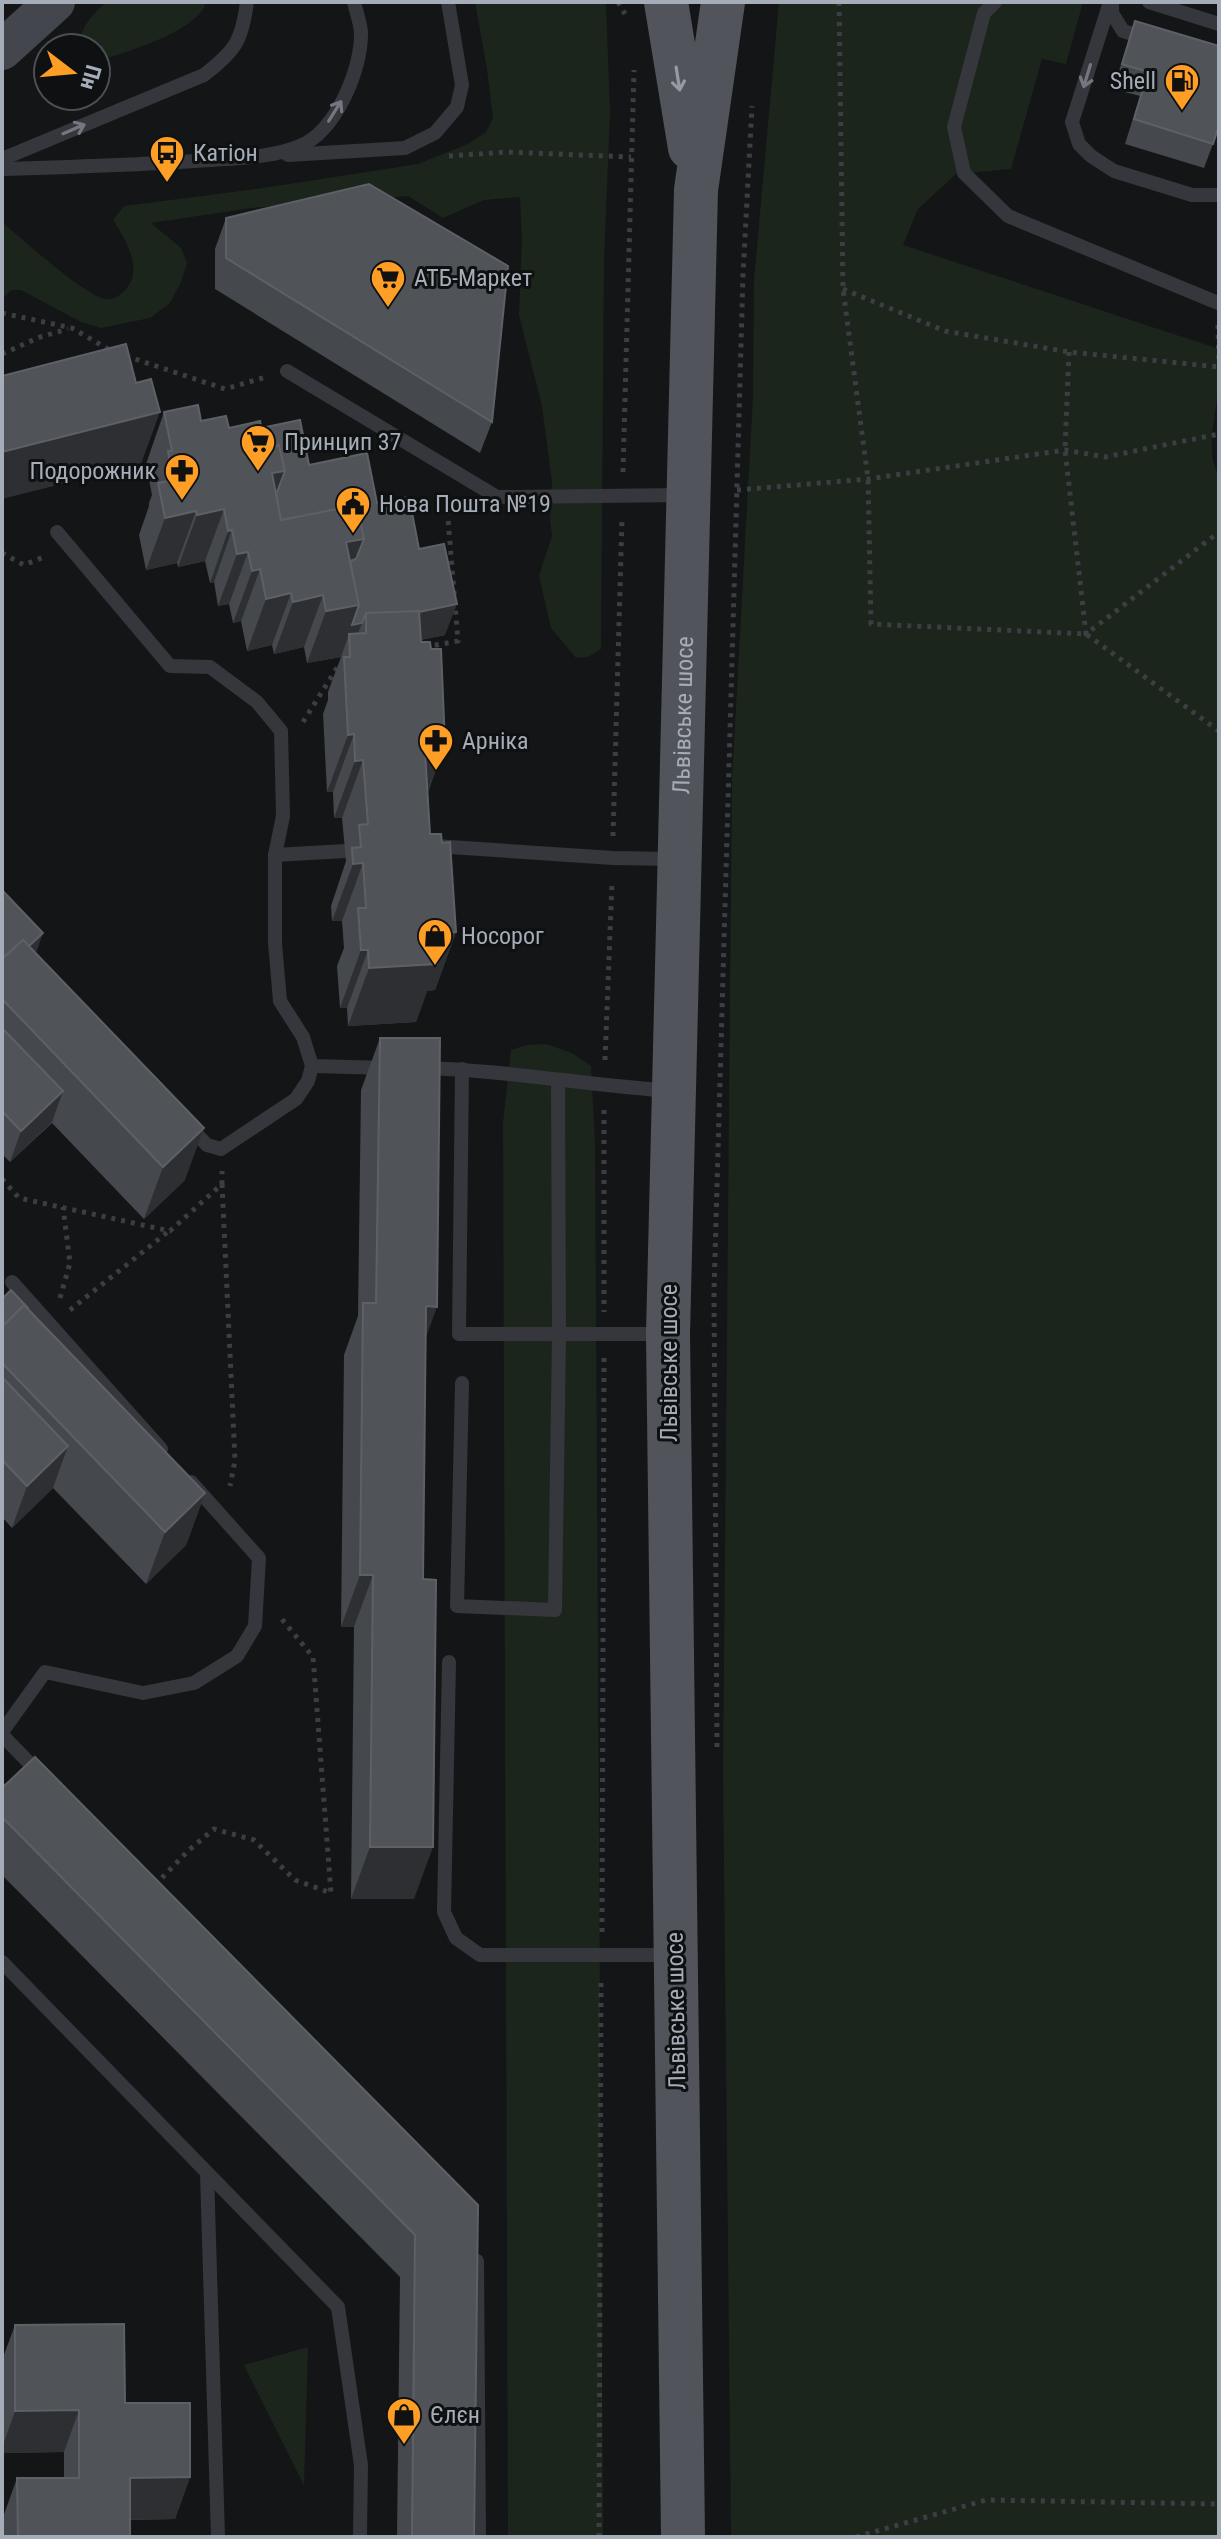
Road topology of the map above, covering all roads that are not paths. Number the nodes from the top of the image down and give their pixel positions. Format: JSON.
{"nodes":[{"id":1,"x":55,"y":2,"type":"edge"},
{"id":2,"x":247,"y":2,"type":"edge"},
{"id":3,"x":354,"y":2,"type":"edge"},
{"id":4,"x":448,"y":2,"type":"edge"},
{"id":5,"x":666,"y":2,"type":"edge"},
{"id":6,"x":723,"y":2,"type":"edge"},
{"id":7,"x":995,"y":2,"type":"edge"},
{"id":8,"x":1111,"y":2,"type":"edge"},
{"id":9,"x":1149,"y":2,"type":"edge"},
{"id":10,"x":1219,"y":24,"type":"edge"},
{"id":11,"x":1164,"y":44,"type":"edge"},
{"id":12,"x":2,"y":50,"type":"edge"},
{"id":13,"x":254,"y":157,"type":"junction"},
{"id":14,"x":2,"y":159,"type":"edge"},
{"id":15,"x":2,"y":169,"type":"edge"},
{"id":16,"x":696,"y":190,"type":"junction"},
{"id":17,"x":1219,"y":195,"type":"edge"},
{"id":18,"x":1218,"y":303,"type":"edge"},
{"id":19,"x":287,"y":371,"type":"road end"},
{"id":20,"x":688,"y":495,"type":"junction"},
{"id":21,"x":57,"y":532,"type":"dead end"},
{"id":22,"x":419,"y":847,"type":"edge"},
{"id":23,"x":345,"y":851,"type":"dead end"},
{"id":24,"x":275,"y":855,"type":"junction"},
{"id":25,"x":680,"y":859,"type":"junction"},
{"id":26,"x":312,"y":1066,"type":"junction"},
{"id":27,"x":462,"y":1069,"type":"junction"},
{"id":28,"x":558,"y":1081,"type":"junction"},
{"id":29,"x":674,"y":1091,"type":"junction"},
{"id":30,"x":176,"y":1111,"type":"edge"},
{"id":31,"x":12,"y":1282,"type":"dead end"},
{"id":32,"x":559,"y":1334,"type":"junction"},
{"id":33,"x":668,"y":1334,"type":"junction"},
{"id":34,"x":462,"y":1383,"type":"dead end"},
{"id":35,"x":449,"y":1662,"type":"dead end"},
{"id":36,"x":2,"y":1734,"type":"edge"},
{"id":37,"x":56,"y":1790,"type":"edge"},
{"id":38,"x":676,"y":1955,"type":"junction"},
{"id":39,"x":2,"y":1962,"type":"edge"},
{"id":40,"x":207,"y":2173,"type":"junction"},
{"id":41,"x":477,"y":2252,"type":"edge"},
{"id":42,"x":218,"y":2537,"type":"edge"},
{"id":43,"x":360,"y":2537,"type":"edge"},
{"id":44,"x":479,"y":2537,"type":"edge"},
{"id":45,"x":683,"y":2537,"type":"edge"}],
"edges":[{"from":1,"to":12,"type":"main road"},
{"from":14,"to":2,"type":"lane","one_way":true},
{"from":13,"to":3,"type":"lane","one_way":true},
{"from":4,"to":13,"type":"lane"},
{"from":5,"to":16,"type":"main road","name":"Львівське шосе","one_way":true},
{"from":6,"to":16,"type":"main road","name":"Львівське шосе"},
{"from":7,"to":18,"type":"lane"},
{"from":8,"to":11,"type":"lane"},
{"from":8,"to":17,"type":"lane","one_way":true},
{"from":9,"to":10,"type":"lane"},
{"from":13,"to":15,"type":"lane"},
{"from":16,"to":20,"type":"main road","name":"Львівське шосе"},
{"from":19,"to":20,"type":"lane"},
{"from":20,"to":25,"type":"main road","name":"Львівське шосе"},
{"from":21,"to":24,"type":"lane"},
{"from":22,"to":25,"type":"lane"},
{"from":23,"to":24,"type":"lane"},
{"from":24,"to":26,"type":"lane"},
{"from":25,"to":29,"type":"main road","name":"Львівське шосе"},
{"from":26,"to":27,"type":"lane"},
{"from":26,"to":30,"type":"lane"},
{"from":27,"to":28,"type":"lane"},
{"from":27,"to":32,"type":"lane"},
{"from":28,"to":29,"type":"lane"},
{"from":28,"to":32,"type":"lane"},
{"from":29,"to":33,"type":"main road","name":"Львівське шосе"},
{"from":31,"to":36,"type":"lane"},
{"from":32,"to":33,"type":"lane"},
{"from":32,"to":34,"type":"lane"},
{"from":33,"to":38,"type":"main road","name":"Львівське шосе"},
{"from":35,"to":38,"type":"lane"},
{"from":36,"to":37,"type":"lane"},
{"from":38,"to":45,"type":"main road","name":"Львівське шосе"},
{"from":39,"to":40,"type":"lane"},
{"from":40,"to":42,"type":"lane"},
{"from":40,"to":43,"type":"lane"},
{"from":41,"to":44,"type":"lane"}]}
